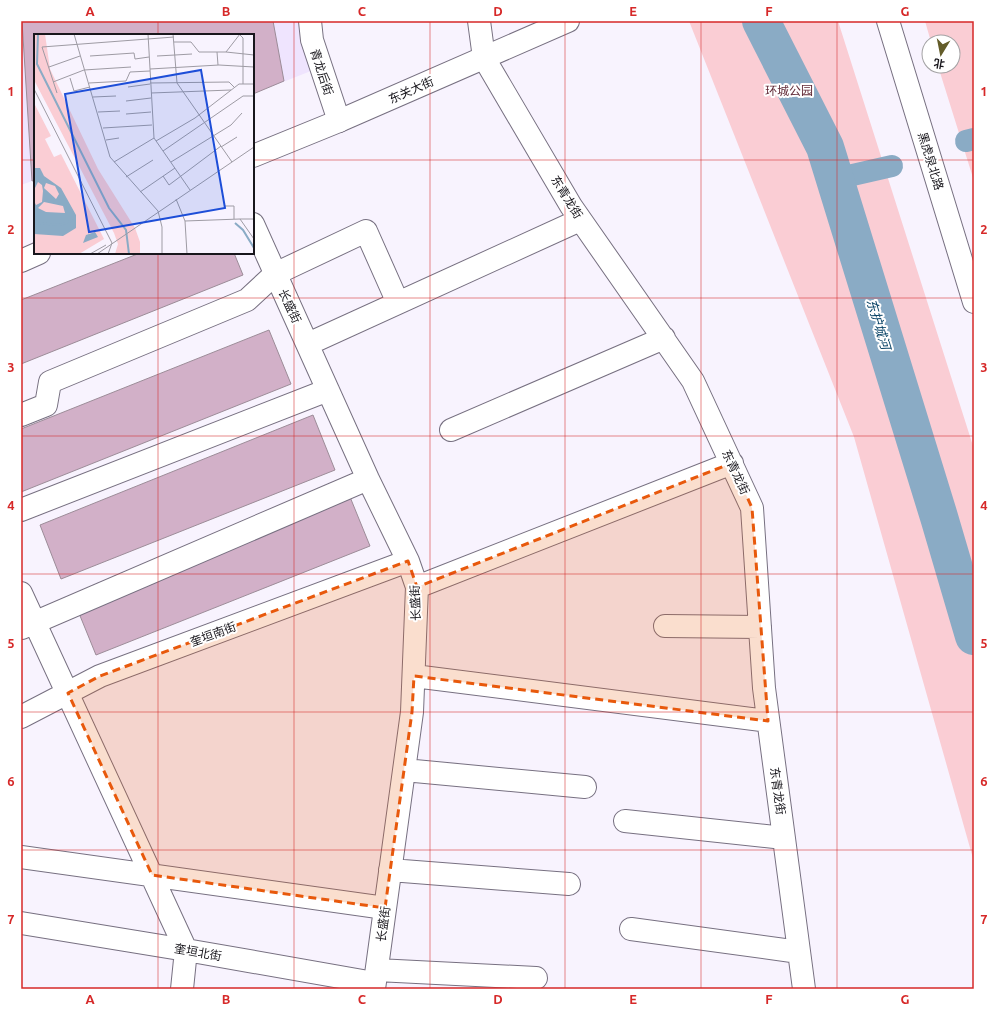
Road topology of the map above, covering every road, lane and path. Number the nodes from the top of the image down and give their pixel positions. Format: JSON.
{"nodes":[{"id":1,"x":310,"y":21,"type":"edge"},
{"id":2,"x":479,"y":21,"type":"edge"},
{"id":3,"x":568,"y":21,"type":"edge"},
{"id":4,"x":888,"y":21,"type":"edge"},
{"id":5,"x":484,"y":58,"type":"junction"},
{"id":6,"x":339,"y":121,"type":"junction"},
{"id":7,"x":254,"y":156,"type":"edge"},
{"id":8,"x":580,"y":220,"type":"junction"},
{"id":9,"x":254,"y":226,"type":"edge"},
{"id":10,"x":37,"y":254,"type":"edge"},
{"id":11,"x":21,"y":261,"type":"edge"},
{"id":12,"x":275,"y":274,"type":"junction"},
{"id":13,"x":974,"y":302,"type":"edge"},
{"id":14,"x":398,"y":303,"type":"junction"},
{"id":15,"x":664,"y":338,"type":"junction"},
{"id":16,"x":308,"y":344,"type":"junction"},
{"id":17,"x":328,"y":390,"type":"junction"},
{"id":18,"x":21,"y":416,"type":"edge"},
{"id":19,"x":451,"y":430,"type":"dead end"},
{"id":20,"x":732,"y":463,"type":"junction"},
{"id":21,"x":368,"y":479,"type":"junction"},
{"id":22,"x":21,"y":510,"type":"edge"},
{"id":23,"x":408,"y":561,"type":"junction"},
{"id":24,"x":417,"y":587,"type":"junction"},
{"id":25,"x":21,"y":593,"type":"edge"},
{"id":26,"x":28,"y":625,"type":"edge"},
{"id":27,"x":665,"y":626,"type":"dead end"},
{"id":28,"x":760,"y":627,"type":"junction"},
{"id":29,"x":414,"y":676,"type":"junction"},
{"id":30,"x":68,"y":693,"type":"junction"},
{"id":31,"x":21,"y":717,"type":"edge"},
{"id":32,"x":768,"y":721,"type":"junction"},
{"id":33,"x":404,"y":770,"type":"junction"},
{"id":34,"x":585,"y":787,"type":"dead end"},
{"id":35,"x":625,"y":821,"type":"dead end"},
{"id":36,"x":784,"y":838,"type":"junction"},
{"id":37,"x":21,"y":857,"type":"edge"},
{"id":38,"x":390,"y":870,"type":"junction"},
{"id":39,"x":152,"y":875,"type":"junction"},
{"id":40,"x":569,"y":884,"type":"dead end"},
{"id":41,"x":385,"y":908,"type":"junction"},
{"id":42,"x":21,"y":922,"type":"edge"},
{"id":43,"x":631,"y":929,"type":"dead end"},
{"id":44,"x":186,"y":950,"type":"junction"},
{"id":45,"x":799,"y":952,"type":"junction"},
{"id":46,"x":536,"y":978,"type":"dead end"},
{"id":47,"x":375,"y":980,"type":"edge"},
{"id":48,"x":182,"y":989,"type":"edge"},
{"id":49,"x":804,"y":989,"type":"edge"}],
"edges":[{"from":1,"to":6,"type":"street","name":"青龙后街"},
{"from":2,"to":5,"type":"street","name":"东青龙街"},
{"from":3,"to":5,"type":"street","name":"东关大街"},
{"from":4,"to":13,"type":"street","name":"黑虎泉北路"},
{"from":5,"to":6,"type":"street","name":"东关大街"},
{"from":5,"to":8,"type":"street","name":"东青龙街"},
{"from":6,"to":7,"type":"street","name":"东关大街"},
{"from":8,"to":14,"type":"street"},
{"from":8,"to":15,"type":"street","name":"东青龙街"},
{"from":9,"to":12,"type":"street","name":"长盛街"},
{"from":10,"to":11,"type":"street"},
{"from":12,"to":14,"type":"street"},
{"from":12,"to":16,"type":"street","name":"长盛街"},
{"from":12,"to":18,"type":"street"},
{"from":14,"to":16,"type":"street"},
{"from":15,"to":19,"type":"street"},
{"from":15,"to":20,"type":"street","name":"东青龙街"},
{"from":16,"to":17,"type":"street","name":"长盛街"},
{"from":17,"to":21,"type":"street","name":"长盛街"},
{"from":17,"to":22,"type":"street"},
{"from":20,"to":24,"type":"street"},
{"from":20,"to":28,"type":"street","name":"东青龙街"},
{"from":21,"to":23,"type":"street","name":"长盛街"},
{"from":21,"to":26,"type":"street"},
{"from":23,"to":24,"type":"street","name":"长盛街"},
{"from":23,"to":30,"type":"street","name":"奎垣南街"},
{"from":24,"to":29,"type":"street","name":"长盛街"},
{"from":25,"to":26,"type":"street"},
{"from":26,"to":30,"type":"street"},
{"from":27,"to":28,"type":"street"},
{"from":28,"to":32,"type":"street","name":"东青龙街"},
{"from":29,"to":32,"type":"street"},
{"from":29,"to":33,"type":"street","name":"长盛街"},
{"from":30,"to":31,"type":"street","name":"奎垣南街"},
{"from":30,"to":39,"type":"street"},
{"from":32,"to":36,"type":"street","name":"东青龙街"},
{"from":33,"to":34,"type":"street"},
{"from":33,"to":38,"type":"street","name":"长盛街"},
{"from":35,"to":36,"type":"street"},
{"from":36,"to":45,"type":"street","name":"东青龙街"},
{"from":37,"to":39,"type":"street"},
{"from":38,"to":40,"type":"street"},
{"from":38,"to":41,"type":"street","name":"长盛街"},
{"from":39,"to":41,"type":"street"},
{"from":39,"to":44,"type":"street"},
{"from":41,"to":47,"type":"street","name":"长盛街"},
{"from":42,"to":44,"type":"street","name":"奎垣北街"},
{"from":43,"to":45,"type":"street"},
{"from":44,"to":47,"type":"street","name":"奎垣北街"},
{"from":44,"to":48,"type":"street"},
{"from":45,"to":49,"type":"street","name":"东青龙街"},
{"from":46,"to":47,"type":"street","name":"奎垣北街"}]}
